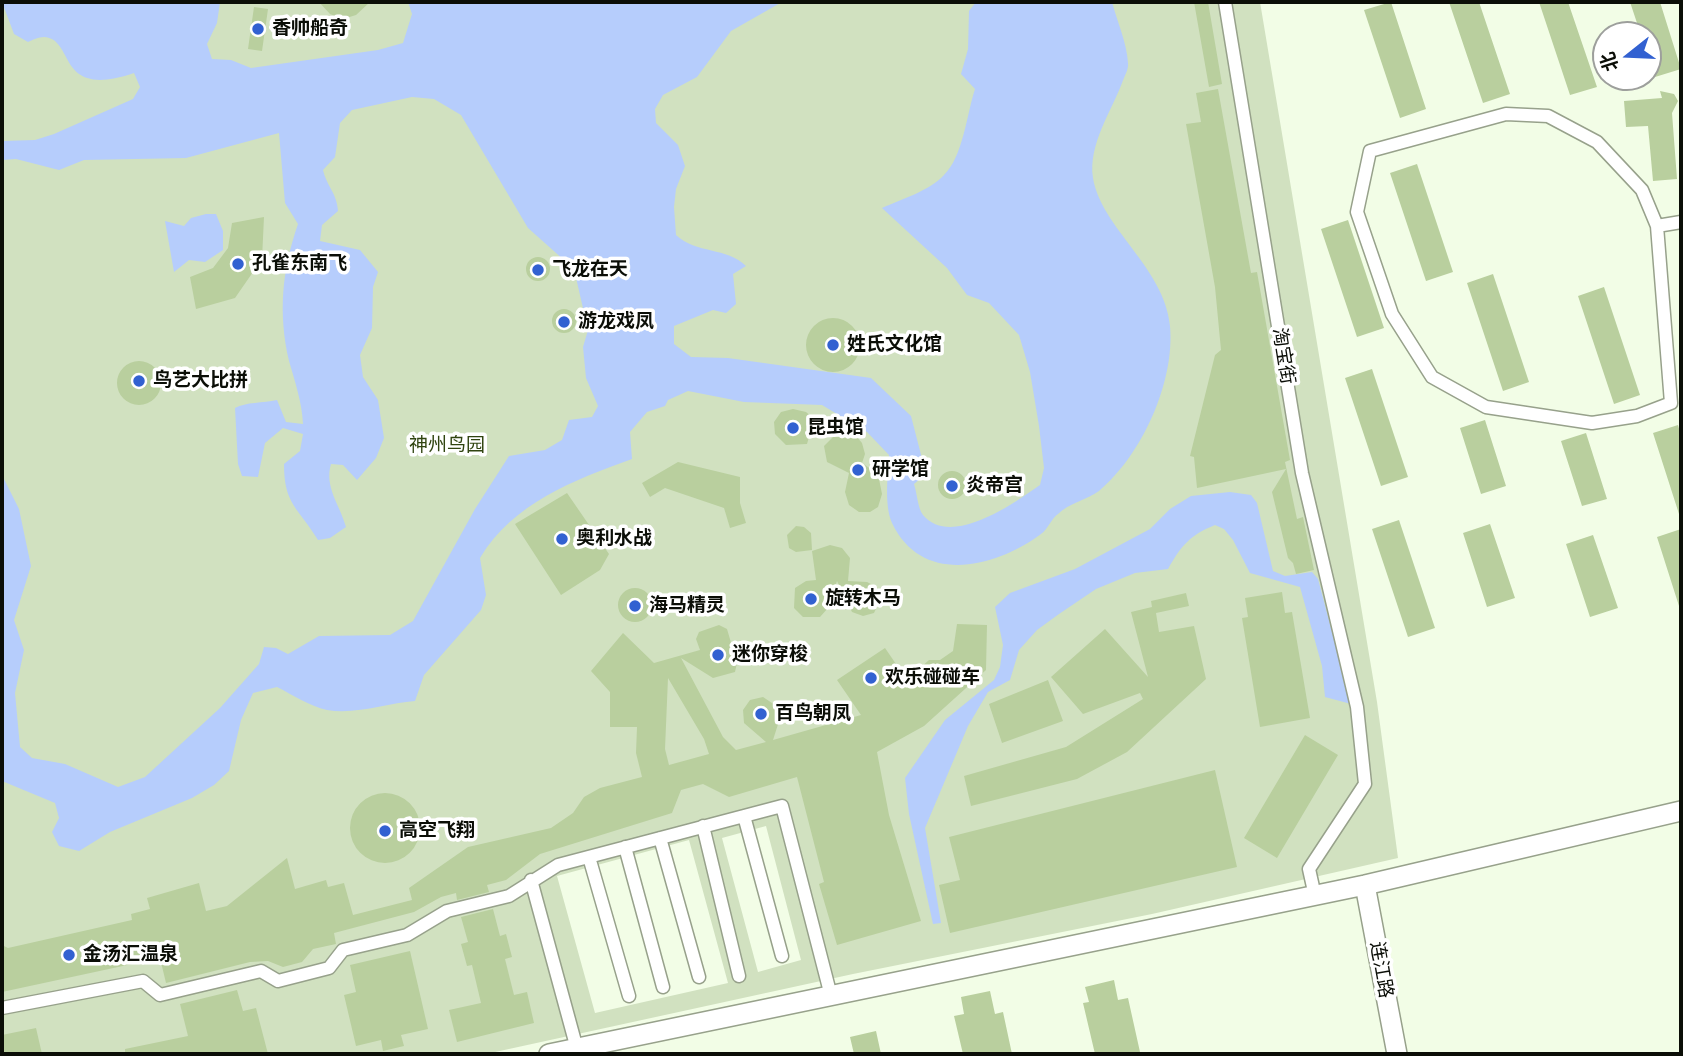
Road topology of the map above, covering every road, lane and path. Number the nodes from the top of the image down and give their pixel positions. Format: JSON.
{"nodes":[{"id":1,"x":1225,"y":2,"type":"edge"},
{"id":2,"x":1681,"y":222,"type":"edge"},
{"id":3,"x":1657,"y":226,"type":"junction"},
{"id":4,"x":1681,"y":811,"type":"edge"},
{"id":5,"x":744,"y":816,"type":"junction"},
{"id":6,"x":703,"y":826,"type":"junction"},
{"id":7,"x":660,"y":838,"type":"junction"},
{"id":8,"x":625,"y":847,"type":"junction"},
{"id":9,"x":589,"y":857,"type":"junction"},
{"id":10,"x":531,"y":880,"type":"junction"},
{"id":11,"x":1366,"y":885,"type":"junction"},
{"id":12,"x":1315,"y":896,"type":"junction"},
{"id":13,"x":782,"y":956,"type":"dead end"},
{"id":14,"x":739,"y":976,"type":"dead end"},
{"id":15,"x":699,"y":977,"type":"dead end"},
{"id":16,"x":663,"y":987,"type":"dead end"},
{"id":17,"x":629,"y":996,"type":"dead end"},
{"id":18,"x":831,"y":996,"type":"junction"},
{"id":19,"x":2,"y":1008,"type":"edge"},
{"id":20,"x":577,"y":1049,"type":"junction"},
{"id":21,"x":549,"y":1054,"type":"edge"},
{"id":22,"x":1396,"y":1054,"type":"edge"}],
"edges":[{"from":1,"to":12,"type":"street","name":"淘宝街"},
{"from":2,"to":3,"type":"street"},
{"from":3,"to":3,"type":"street"},
{"from":4,"to":11,"type":"street"},
{"from":5,"to":6,"type":"street"},
{"from":5,"to":13,"type":"street"},
{"from":5,"to":18,"type":"street"},
{"from":6,"to":7,"type":"street"},
{"from":6,"to":14,"type":"street"},
{"from":7,"to":8,"type":"street"},
{"from":7,"to":15,"type":"street"},
{"from":8,"to":9,"type":"street"},
{"from":8,"to":16,"type":"street"},
{"from":9,"to":10,"type":"street"},
{"from":9,"to":17,"type":"street"},
{"from":10,"to":19,"type":"street"},
{"from":10,"to":20,"type":"street"},
{"from":11,"to":12,"type":"street"},
{"from":11,"to":22,"type":"street","name":"连江路"},
{"from":12,"to":18,"type":"street"},
{"from":18,"to":20,"type":"street"},
{"from":20,"to":21,"type":"street"}]}
